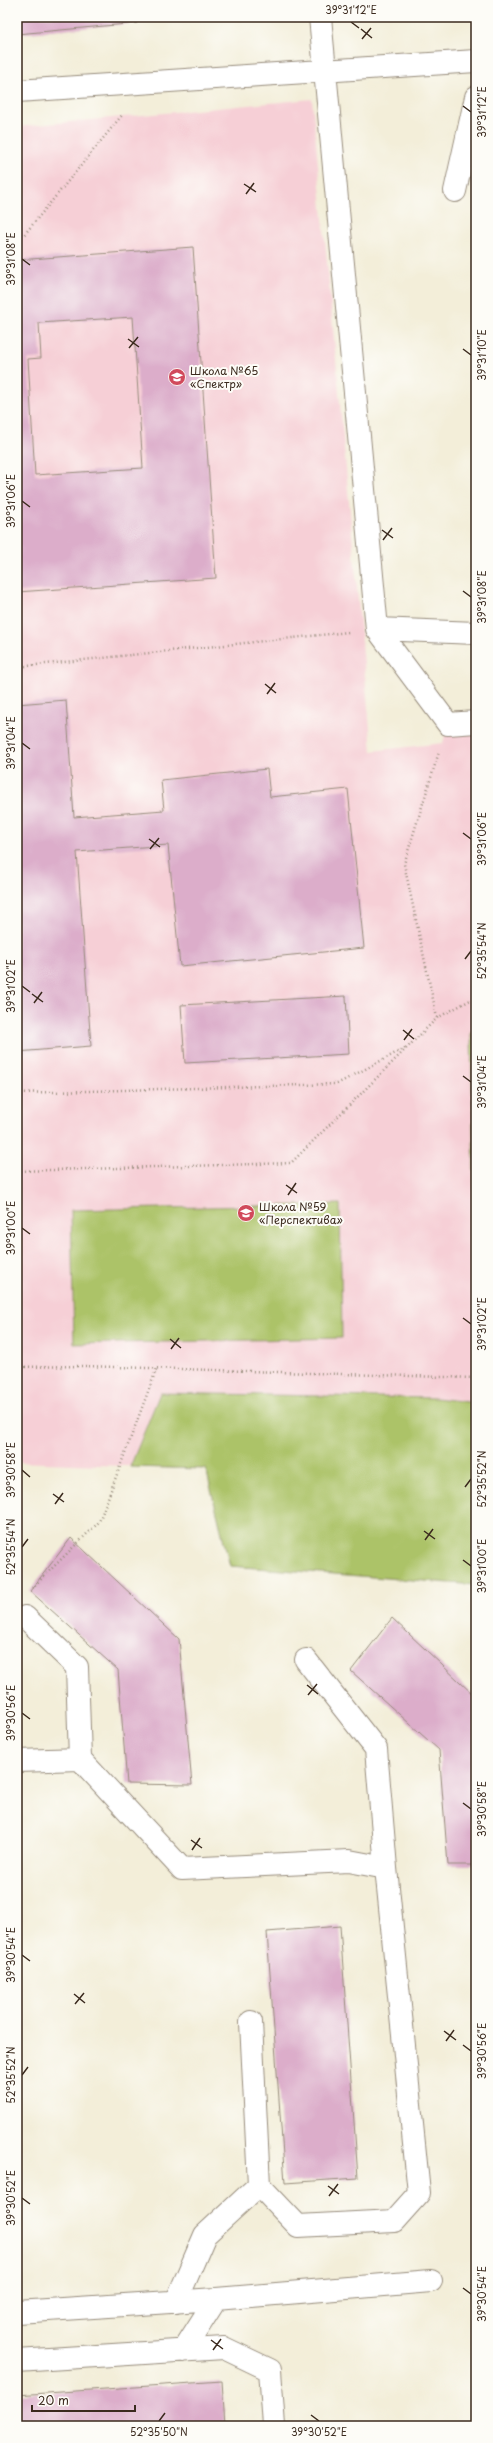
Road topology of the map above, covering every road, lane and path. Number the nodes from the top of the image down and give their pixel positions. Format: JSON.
{"nodes":[{"id":1,"x":320,"y":17,"type":"edge"},
{"id":2,"x":476,"y":61,"type":"edge"},
{"id":3,"x":324,"y":71,"type":"junction"},
{"id":4,"x":17,"y":91,"type":"edge"},
{"id":5,"x":476,"y":97,"type":"edge"},
{"id":6,"x":125,"y":111,"type":"dead end"},
{"id":7,"x":456,"y":191,"type":"dead end"},
{"id":8,"x":17,"y":236,"type":"edge"},
{"id":9,"x":377,"y":629,"type":"junction"},
{"id":10,"x":476,"y":633,"type":"edge"},
{"id":11,"x":17,"y":667,"type":"edge"},
{"id":12,"x":476,"y":722,"type":"edge"},
{"id":13,"x":448,"y":724,"type":"junction"},
{"id":14,"x":476,"y":996,"type":"edge"},
{"id":15,"x":437,"y":1018,"type":"junction"},
{"id":16,"x":410,"y":1045,"type":"junction"},
{"id":17,"x":17,"y":1093,"type":"edge"},
{"id":18,"x":17,"y":1171,"type":"edge"},
{"id":19,"x":17,"y":1367,"type":"edge"},
{"id":20,"x":157,"y":1368,"type":"junction"},
{"id":21,"x":476,"y":1378,"type":"edge"},
{"id":22,"x":28,"y":1592,"type":"dead end"},
{"id":23,"x":25,"y":1617,"type":"dead end"},
{"id":24,"x":306,"y":1660,"type":"dead end"},
{"id":25,"x":80,"y":1759,"type":"junction"},
{"id":26,"x":17,"y":1761,"type":"edge"},
{"id":27,"x":386,"y":1868,"type":"junction"},
{"id":28,"x":251,"y":2022,"type":"dead end"},
{"id":29,"x":259,"y":2185,"type":"junction"},
{"id":30,"x":431,"y":2281,"type":"dead end"},
{"id":31,"x":216,"y":2299,"type":"junction"},
{"id":32,"x":176,"y":2302,"type":"junction"},
{"id":33,"x":17,"y":2312,"type":"edge"},
{"id":34,"x":183,"y":2351,"type":"junction"},
{"id":35,"x":17,"y":2361,"type":"edge"},
{"id":36,"x":274,"y":2426,"type":"edge"}],
"edges":[{"from":1,"to":3,"type":"lane"},
{"from":2,"to":3,"type":"lane"},
{"from":3,"to":4,"type":"lane"},
{"from":3,"to":9,"type":"lane"},
{"from":5,"to":7,"type":"lane"},
{"from":6,"to":8,"type":"path"},
{"from":9,"to":10,"type":"lane"},
{"from":9,"to":11,"type":"path"},
{"from":9,"to":13,"type":"lane"},
{"from":12,"to":13,"type":"lane"},
{"from":13,"to":15,"type":"path"},
{"from":14,"to":15,"type":"path"},
{"from":15,"to":16,"type":"path"},
{"from":16,"to":17,"type":"path"},
{"from":16,"to":18,"type":"path"},
{"from":19,"to":20,"type":"path"},
{"from":20,"to":21,"type":"path"},
{"from":20,"to":22,"type":"path"},
{"from":23,"to":25,"type":"lane"},
{"from":24,"to":27,"type":"lane"},
{"from":25,"to":26,"type":"lane"},
{"from":25,"to":27,"type":"lane"},
{"from":27,"to":29,"type":"lane"},
{"from":28,"to":29,"type":"lane"},
{"from":29,"to":32,"type":"lane"},
{"from":30,"to":31,"type":"lane"},
{"from":31,"to":32,"type":"lane"},
{"from":31,"to":34,"type":"lane"},
{"from":32,"to":33,"type":"lane"},
{"from":34,"to":35,"type":"lane"},
{"from":34,"to":36,"type":"lane"}]}
